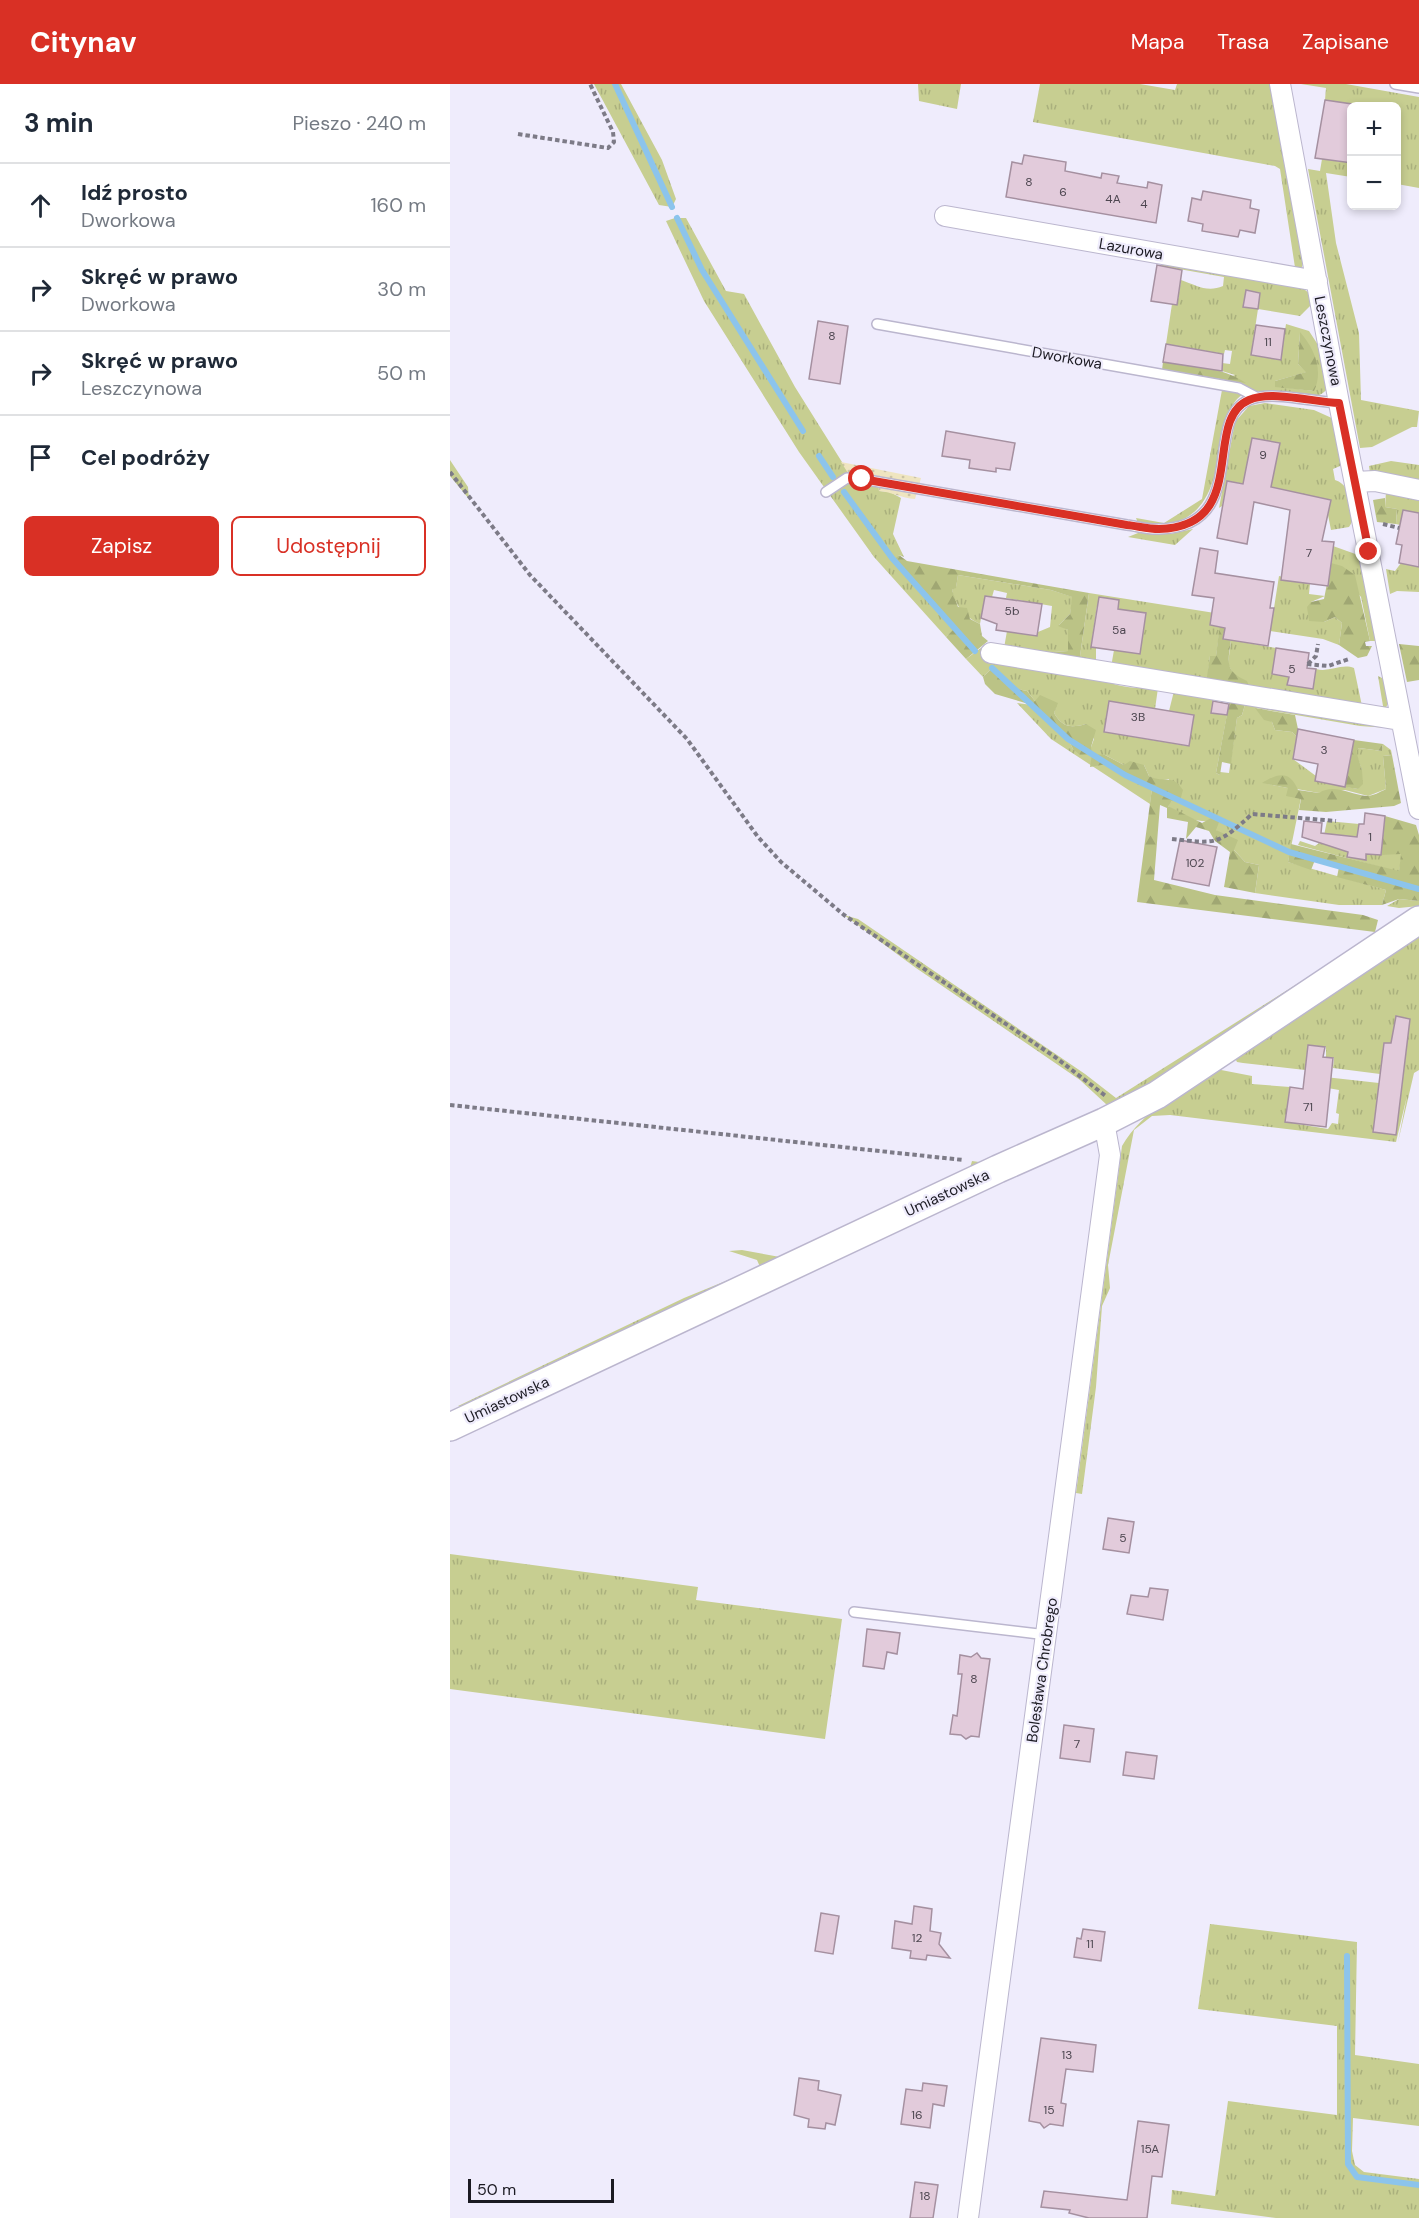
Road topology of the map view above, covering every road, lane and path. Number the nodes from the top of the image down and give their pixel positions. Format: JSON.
{"nodes":[{"id":1,"x":590,"y":84,"type":"edge"},
{"id":2,"x":1280,"y":84,"type":"edge"},
{"id":3,"x":1395,"y":84,"type":"edge"},
{"id":4,"x":1419,"y":88,"type":"edge"},
{"id":5,"x":518,"y":134,"type":"dead end"},
{"id":6,"x":945,"y":216,"type":"dead end"},
{"id":7,"x":1317,"y":281,"type":"junction"},
{"id":8,"x":877,"y":324,"type":"dead end"},
{"id":9,"x":1256,"y":397,"type":"junction"},
{"id":10,"x":1339,"y":403,"type":"junction"},
{"id":11,"x":450,"y":472,"type":"edge"},
{"id":12,"x":1355,"y":482,"type":"junction"},
{"id":13,"x":1419,"y":490,"type":"edge"},
{"id":14,"x":826,"y":492,"type":"dead end"},
{"id":15,"x":1378,"y":523,"type":"dead end"},
{"id":16,"x":1400,"y":528,"type":"dead end"},
{"id":17,"x":1318,"y":644,"type":"dead end"},
{"id":18,"x":991,"y":653,"type":"dead end"},
{"id":19,"x":1349,"y":658,"type":"dead end"},
{"id":20,"x":1400,"y":720,"type":"junction"},
{"id":21,"x":1419,"y":809,"type":"edge"},
{"id":22,"x":1336,"y":821,"type":"dead end"},
{"id":23,"x":1172,"y":839,"type":"dead end"},
{"id":24,"x":1419,"y":920,"type":"edge"},
{"id":25,"x":450,"y":1105,"type":"edge"},
{"id":26,"x":1113,"y":1118,"type":"junction"},
{"id":27,"x":998,"y":1168,"type":"junction"},
{"id":28,"x":451,"y":1427,"type":"edge"},
{"id":29,"x":854,"y":1612,"type":"dead end"},
{"id":30,"x":1047,"y":1635,"type":"junction"},
{"id":31,"x":968,"y":2218,"type":"edge"}],
"edges":[{"from":1,"to":5,"type":"path"},
{"from":2,"to":7,"type":"street","name":"Leszczynowa"},
{"from":3,"to":4,"type":"lane"},
{"from":6,"to":7,"type":"street","name":"Lazurowa"},
{"from":7,"to":10,"type":"street","name":"Leszczynowa"},
{"from":8,"to":9,"type":"lane","name":"Dworkowa"},
{"from":9,"to":10,"type":"lane","name":"Dworkowa"},
{"from":9,"to":14,"type":"lane"},
{"from":10,"to":12,"type":"street","name":"Leszczynowa"},
{"from":11,"to":26,"type":"path"},
{"from":12,"to":13,"type":"street"},
{"from":12,"to":20,"type":"street","name":"Leszczynowa"},
{"from":15,"to":16,"type":"path"},
{"from":17,"to":19,"type":"path"},
{"from":18,"to":20,"type":"street"},
{"from":20,"to":21,"type":"street","name":"Leszczynowa"},
{"from":22,"to":23,"type":"path"},
{"from":24,"to":26,"type":"main road","name":"Umiastowska"},
{"from":25,"to":27,"type":"path"},
{"from":26,"to":27,"type":"main road","name":"Umiastowska"},
{"from":26,"to":30,"type":"street","name":"Bolesława Chrobrego"},
{"from":27,"to":28,"type":"main road","name":"Umiastowska"},
{"from":29,"to":30,"type":"lane"},
{"from":30,"to":31,"type":"street","name":"Bolesława Chrobrego"}]}
